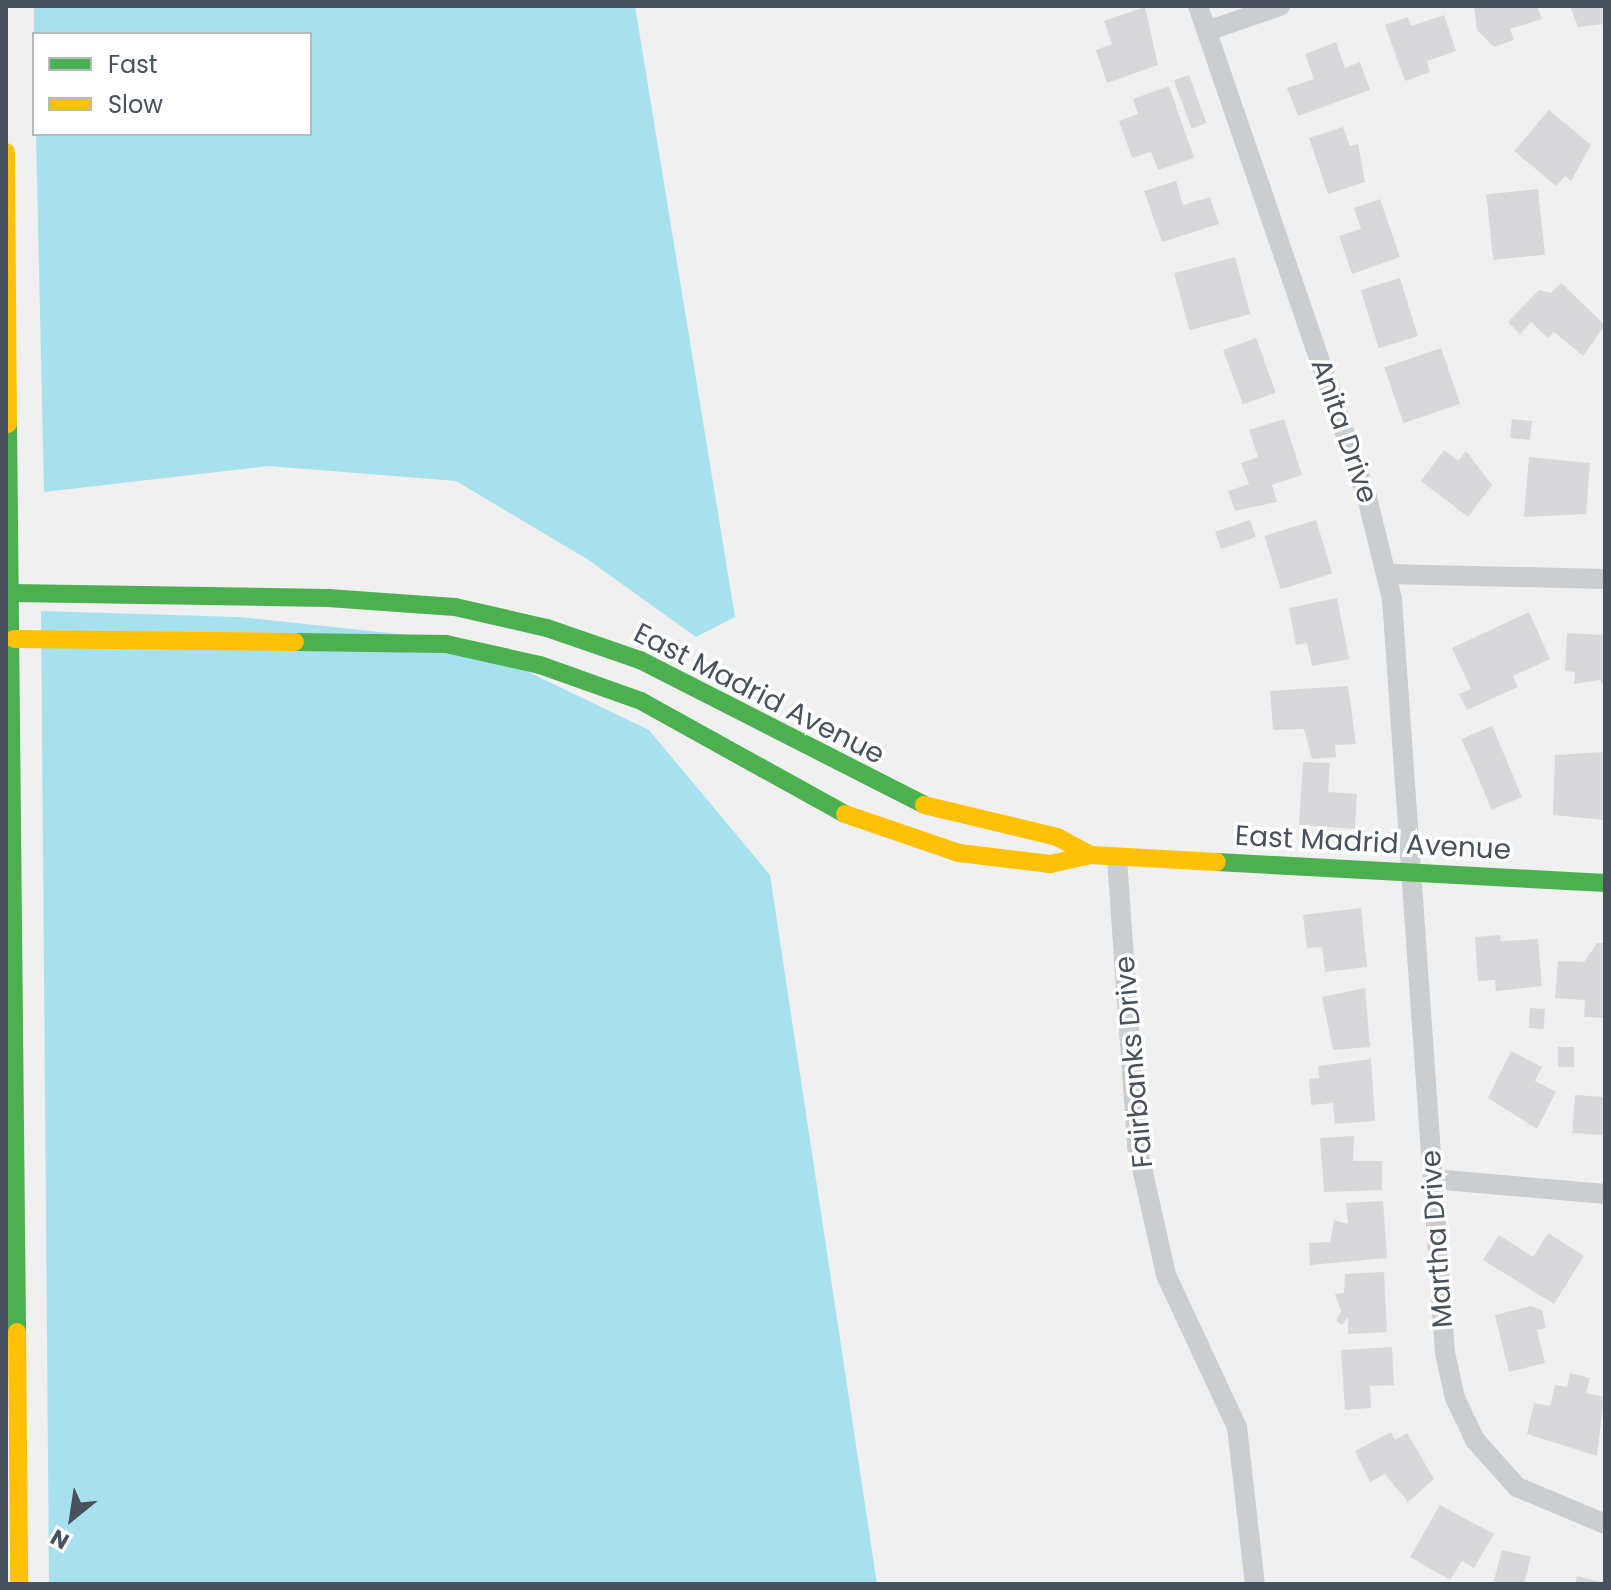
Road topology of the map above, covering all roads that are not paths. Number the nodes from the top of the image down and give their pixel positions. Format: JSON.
{"nodes":[{"id":1,"x":1198,"y":6,"type":"edge"},
{"id":2,"x":1280,"y":6,"type":"edge"},
{"id":3,"x":1207,"y":31,"type":"junction"},
{"id":4,"x":6,"y":152,"type":"edge"},
{"id":5,"x":1387,"y":574,"type":"junction"},
{"id":6,"x":1605,"y":579,"type":"edge"},
{"id":7,"x":12,"y":593,"type":"junction"},
{"id":8,"x":14,"y":639,"type":"junction"},
{"id":9,"x":1091,"y":855,"type":"junction"},
{"id":10,"x":1117,"y":858,"type":"junction"},
{"id":11,"x":1414,"y":873,"type":"junction"},
{"id":12,"x":1605,"y":883,"type":"edge"},
{"id":13,"x":1433,"y":1179,"type":"junction"},
{"id":14,"x":1605,"y":1194,"type":"edge"},
{"id":15,"x":1605,"y":1524,"type":"edge"},
{"id":16,"x":19,"y":1584,"type":"edge"},
{"id":17,"x":1255,"y":1584,"type":"edge"}],
"edges":[{"from":1,"to":3,"type":"street","name":"Anita Drive"},
{"from":2,"to":3,"type":"street"},
{"from":3,"to":5,"type":"street","name":"Anita Drive"},
{"from":4,"to":7,"type":"street"},
{"from":5,"to":6,"type":"street"},
{"from":5,"to":11,"type":"street","name":"Anita Drive"},
{"from":7,"to":8,"type":"street"},
{"from":7,"to":9,"type":"street","name":"East Madrid Avenue"},
{"from":8,"to":9,"type":"street","name":"East Madrid Avenue"},
{"from":8,"to":16,"type":"street"},
{"from":9,"to":10,"type":"street","name":"East Madrid Avenue"},
{"from":10,"to":11,"type":"street","name":"East Madrid Avenue"},
{"from":10,"to":17,"type":"street","name":"Fairbanks Drive"},
{"from":11,"to":12,"type":"street","name":"East Madrid Avenue"},
{"from":11,"to":13,"type":"street","name":"Martha Drive"},
{"from":13,"to":14,"type":"street"},
{"from":13,"to":15,"type":"street","name":"Martha Drive"}]}
